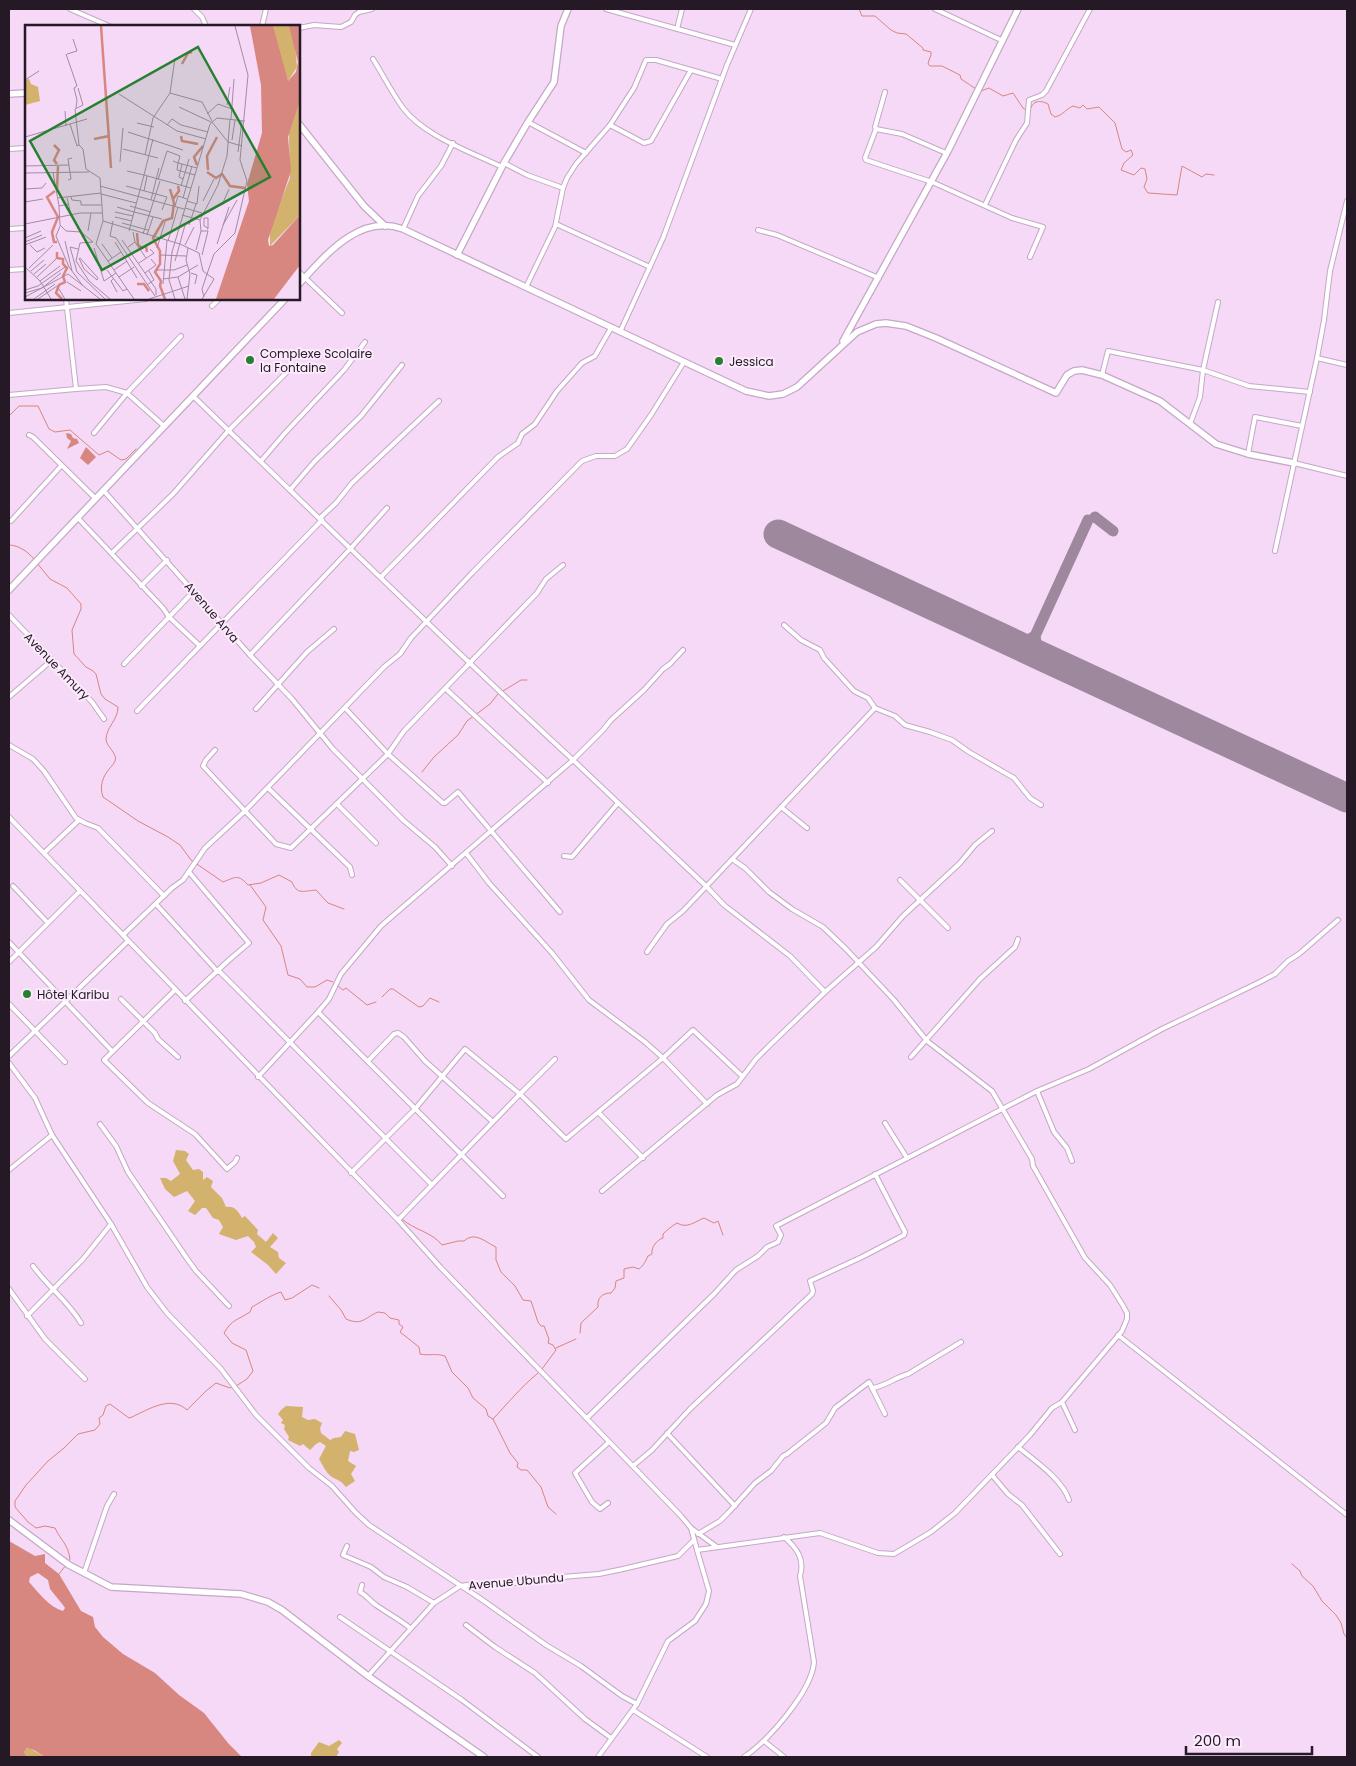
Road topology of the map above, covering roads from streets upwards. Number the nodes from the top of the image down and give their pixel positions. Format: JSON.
{"nodes":[{"id":1,"x":70,"y":9,"type":"edge"},
{"id":2,"x":194,"y":9,"type":"edge"},
{"id":3,"x":266,"y":9,"type":"edge"},
{"id":4,"x":372,"y":9,"type":"edge"},
{"id":5,"x":568,"y":9,"type":"edge"},
{"id":6,"x":606,"y":9,"type":"edge"},
{"id":7,"x":682,"y":9,"type":"edge"},
{"id":8,"x":751,"y":9,"type":"edge"},
{"id":9,"x":935,"y":9,"type":"edge"},
{"id":10,"x":1018,"y":9,"type":"edge"},
{"id":11,"x":1090,"y":9,"type":"edge"},
{"id":12,"x":107,"y":25,"type":"edge"},
{"id":13,"x":206,"y":25,"type":"edge"},
{"id":14,"x":262,"y":25,"type":"edge"},
{"id":15,"x":300,"y":28,"type":"edge"},
{"id":16,"x":677,"y":29,"type":"junction"},
{"id":17,"x":1001,"y":40,"type":"junction"},
{"id":18,"x":735,"y":45,"type":"junction"},
{"id":19,"x":373,"y":59,"type":"dead end"},
{"id":20,"x":691,"y":70,"type":"junction"},
{"id":21,"x":722,"y":79,"type":"junction"},
{"id":22,"x":25,"y":92,"type":"edge"},
{"id":23,"x":884,"y":92,"type":"dead end"},
{"id":24,"x":9,"y":94,"type":"edge"},
{"id":25,"x":528,"y":122,"type":"junction"},
{"id":26,"x":300,"y":125,"type":"edge"},
{"id":27,"x":610,"y":125,"type":"junction"},
{"id":28,"x":876,"y":128,"type":"junction"},
{"id":29,"x":453,"y":143,"type":"junction"},
{"id":30,"x":25,"y":148,"type":"edge"},
{"id":31,"x":9,"y":149,"type":"edge"},
{"id":32,"x":586,"y":153,"type":"junction"},
{"id":33,"x":946,"y":154,"type":"junction"},
{"id":34,"x":503,"y":165,"type":"junction"},
{"id":35,"x":932,"y":182,"type":"junction"},
{"id":36,"x":563,"y":188,"type":"junction"},
{"id":37,"x":1347,"y":201,"type":"edge"},
{"id":38,"x":985,"y":206,"type":"junction"},
{"id":39,"x":556,"y":224,"type":"dead end"},
{"id":40,"x":385,"y":226,"type":"junction"},
{"id":41,"x":25,"y":228,"type":"edge"},
{"id":42,"x":9,"y":229,"type":"edge"},
{"id":43,"x":403,"y":229,"type":"junction"},
{"id":44,"x":758,"y":230,"type":"dead end"},
{"id":45,"x":457,"y":255,"type":"junction"},
{"id":46,"x":1030,"y":257,"type":"dead end"},
{"id":47,"x":650,"y":267,"type":"junction"},
{"id":48,"x":25,"y":269,"type":"edge"},
{"id":49,"x":9,"y":270,"type":"edge"},
{"id":50,"x":300,"y":273,"type":"edge"},
{"id":51,"x":304,"y":278,"type":"junction"},
{"id":52,"x":879,"y":278,"type":"junction"},
{"id":53,"x":300,"y":283,"type":"edge"},
{"id":54,"x":526,"y":288,"type":"junction"},
{"id":55,"x":66,"y":300,"type":"edge"},
{"id":56,"x":139,"y":300,"type":"edge"},
{"id":57,"x":217,"y":300,"type":"edge"},
{"id":58,"x":284,"y":300,"type":"edge"},
{"id":59,"x":1218,"y":302,"type":"dead end"},
{"id":60,"x":67,"y":306,"type":"junction"},
{"id":61,"x":212,"y":306,"type":"dead end"},
{"id":62,"x":9,"y":313,"type":"edge"},
{"id":63,"x":342,"y":313,"type":"dead end"},
{"id":64,"x":858,"y":316,"type":"junction"},
{"id":65,"x":611,"y":328,"type":"junction"},
{"id":66,"x":866,"y":328,"type":"junction"},
{"id":67,"x":620,"y":332,"type":"junction"},
{"id":68,"x":181,"y":336,"type":"dead end"},
{"id":69,"x":365,"y":342,"type":"dead end"},
{"id":70,"x":841,"y":345,"type":"junction"},
{"id":71,"x":1317,"y":358,"type":"junction"},
{"id":72,"x":684,"y":362,"type":"junction"},
{"id":73,"x":402,"y":365,"type":"dead end"},
{"id":74,"x":1347,"y":365,"type":"edge"},
{"id":75,"x":1203,"y":370,"type":"junction"},
{"id":76,"x":287,"y":372,"type":"dead end"},
{"id":77,"x":1102,"y":375,"type":"junction"},
{"id":78,"x":76,"y":389,"type":"junction"},
{"id":79,"x":127,"y":392,"type":"junction"},
{"id":80,"x":1310,"y":392,"type":"junction"},
{"id":81,"x":9,"y":395,"type":"edge"},
{"id":82,"x":193,"y":396,"type":"junction"},
{"id":83,"x":439,"y":402,"type":"dead end"},
{"id":84,"x":1190,"y":424,"type":"junction"},
{"id":85,"x":164,"y":426,"type":"junction"},
{"id":86,"x":1302,"y":426,"type":"junction"},
{"id":87,"x":228,"y":430,"type":"junction"},
{"id":88,"x":94,"y":433,"type":"dead end"},
{"id":89,"x":29,"y":435,"type":"dead end"},
{"id":90,"x":1248,"y":454,"type":"junction"},
{"id":91,"x":261,"y":461,"type":"junction"},
{"id":92,"x":1294,"y":463,"type":"junction"},
{"id":93,"x":61,"y":466,"type":"junction"},
{"id":94,"x":1347,"y":476,"type":"edge"},
{"id":95,"x":103,"y":490,"type":"junction"},
{"id":96,"x":290,"y":490,"type":"junction"},
{"id":97,"x":95,"y":498,"type":"junction"},
{"id":98,"x":387,"y":508,"type":"dead end"},
{"id":99,"x":77,"y":517,"type":"junction"},
{"id":100,"x":321,"y":519,"type":"junction"},
{"id":101,"x":9,"y":521,"type":"edge"},
{"id":102,"x":138,"y":528,"type":"junction"},
{"id":103,"x":351,"y":548,"type":"junction"},
{"id":104,"x":1275,"y":551,"type":"dead end"},
{"id":105,"x":112,"y":553,"type":"junction"},
{"id":106,"x":167,"y":560,"type":"junction"},
{"id":107,"x":564,"y":565,"type":"dead end"},
{"id":108,"x":381,"y":577,"type":"junction"},
{"id":109,"x":141,"y":586,"type":"junction"},
{"id":110,"x":9,"y":590,"type":"edge"},
{"id":111,"x":194,"y":591,"type":"junction"},
{"id":112,"x":9,"y":615,"type":"edge"},
{"id":113,"x":169,"y":617,"type":"junction"},
{"id":114,"x":427,"y":621,"type":"junction"},
{"id":115,"x":222,"y":623,"type":"junction"},
{"id":116,"x":784,"y":625,"type":"dead end"},
{"id":117,"x":334,"y":629,"type":"dead end"},
{"id":118,"x":200,"y":646,"type":"junction"},
{"id":119,"x":683,"y":650,"type":"dead end"},
{"id":120,"x":250,"y":655,"type":"junction"},
{"id":121,"x":52,"y":660,"type":"junction"},
{"id":122,"x":124,"y":664,"type":"dead end"},
{"id":123,"x":470,"y":665,"type":"junction"},
{"id":124,"x":278,"y":684,"type":"junction"},
{"id":125,"x":446,"y":689,"type":"junction"},
{"id":126,"x":9,"y":697,"type":"edge"},
{"id":127,"x":344,"y":708,"type":"junction"},
{"id":128,"x":876,"y":708,"type":"junction"},
{"id":129,"x":256,"y":709,"type":"dead end"},
{"id":130,"x":136,"y":711,"type":"dead end"},
{"id":131,"x":104,"y":719,"type":"dead end"},
{"id":132,"x":320,"y":734,"type":"junction"},
{"id":133,"x":9,"y":745,"type":"edge"},
{"id":134,"x":215,"y":750,"type":"dead end"},
{"id":135,"x":388,"y":754,"type":"junction"},
{"id":136,"x":573,"y":760,"type":"junction"},
{"id":137,"x":362,"y":779,"type":"junction"},
{"id":138,"x":548,"y":783,"type":"junction"},
{"id":139,"x":268,"y":788,"type":"junction"},
{"id":140,"x":618,"y":802,"type":"junction"},
{"id":141,"x":337,"y":804,"type":"junction"},
{"id":142,"x":1041,"y":805,"type":"dead end"},
{"id":143,"x":781,"y":807,"type":"junction"},
{"id":144,"x":245,"y":811,"type":"junction"},
{"id":145,"x":9,"y":817,"type":"edge"},
{"id":146,"x":79,"y":820,"type":"junction"},
{"id":147,"x":807,"y":828,"type":"dead end"},
{"id":148,"x":311,"y":829,"type":"junction"},
{"id":149,"x":492,"y":831,"type":"junction"},
{"id":150,"x":992,"y":831,"type":"dead end"},
{"id":151,"x":376,"y":843,"type":"dead end"},
{"id":152,"x":44,"y":853,"type":"junction"},
{"id":153,"x":466,"y":854,"type":"junction"},
{"id":154,"x":564,"y":856,"type":"dead end"},
{"id":155,"x":732,"y":859,"type":"junction"},
{"id":156,"x":452,"y":866,"type":"junction"},
{"id":157,"x":190,"y":872,"type":"junction"},
{"id":158,"x":352,"y":874,"type":"dead end"},
{"id":159,"x":900,"y":880,"type":"dead end"},
{"id":160,"x":12,"y":886,"type":"dead end"},
{"id":161,"x":706,"y":886,"type":"junction"},
{"id":162,"x":80,"y":891,"type":"junction"},
{"id":163,"x":164,"y":896,"type":"junction"},
{"id":164,"x":920,"y":900,"type":"junction"},
{"id":165,"x":156,"y":904,"type":"junction"},
{"id":166,"x":560,"y":912,"type":"dead end"},
{"id":167,"x":1338,"y":920,"type":"dead end"},
{"id":168,"x":48,"y":923,"type":"junction"},
{"id":169,"x":948,"y":928,"type":"dead end"},
{"id":170,"x":122,"y":935,"type":"junction"},
{"id":171,"x":1018,"y":939,"type":"dead end"},
{"id":172,"x":128,"y":941,"type":"junction"},
{"id":173,"x":9,"y":942,"type":"edge"},
{"id":174,"x":18,"y":952,"type":"junction"},
{"id":175,"x":647,"y":952,"type":"dead end"},
{"id":176,"x":9,"y":962,"type":"edge"},
{"id":177,"x":858,"y":962,"type":"junction"},
{"id":178,"x":218,"y":971,"type":"junction"},
{"id":179,"x":175,"y":990,"type":"junction"},
{"id":180,"x":825,"y":992,"type":"junction"},
{"id":181,"x":122,"y":999,"type":"dead end"},
{"id":182,"x":185,"y":1001,"type":"junction"},
{"id":183,"x":65,"y":1002,"type":"junction"},
{"id":184,"x":9,"y":1004,"type":"edge"},
{"id":185,"x":318,"y":1012,"type":"junction"},
{"id":186,"x":143,"y":1021,"type":"junction"},
{"id":187,"x":35,"y":1031,"type":"junction"},
{"id":188,"x":927,"y":1041,"type":"junction"},
{"id":189,"x":290,"y":1042,"type":"junction"},
{"id":190,"x":112,"y":1052,"type":"junction"},
{"id":191,"x":9,"y":1056,"type":"edge"},
{"id":192,"x":178,"y":1058,"type":"dead end"},
{"id":193,"x":663,"y":1058,"type":"junction"},
{"id":194,"x":911,"y":1058,"type":"dead end"},
{"id":195,"x":554,"y":1059,"type":"dead end"},
{"id":196,"x":368,"y":1061,"type":"junction"},
{"id":197,"x":65,"y":1062,"type":"dead end"},
{"id":198,"x":9,"y":1063,"type":"edge"},
{"id":199,"x":442,"y":1076,"type":"junction"},
{"id":200,"x":742,"y":1076,"type":"junction"},
{"id":201,"x":258,"y":1077,"type":"junction"},
{"id":202,"x":1037,"y":1091,"type":"junction"},
{"id":203,"x":520,"y":1094,"type":"junction"},
{"id":204,"x":707,"y":1104,"type":"junction"},
{"id":205,"x":416,"y":1109,"type":"junction"},
{"id":206,"x":1003,"y":1110,"type":"junction"},
{"id":207,"x":599,"y":1113,"type":"junction"},
{"id":208,"x":493,"y":1122,"type":"junction"},
{"id":209,"x":886,"y":1123,"type":"dead end"},
{"id":210,"x":100,"y":1124,"type":"dead end"},
{"id":211,"x":52,"y":1135,"type":"junction"},
{"id":212,"x":386,"y":1139,"type":"junction"},
{"id":213,"x":462,"y":1154,"type":"junction"},
{"id":214,"x":237,"y":1158,"type":"dead end"},
{"id":215,"x":643,"y":1158,"type":"junction"},
{"id":216,"x":907,"y":1158,"type":"junction"},
{"id":217,"x":1072,"y":1161,"type":"dead end"},
{"id":218,"x":9,"y":1170,"type":"edge"},
{"id":219,"x":351,"y":1173,"type":"junction"},
{"id":220,"x":874,"y":1174,"type":"junction"},
{"id":221,"x":432,"y":1185,"type":"junction"},
{"id":222,"x":602,"y":1191,"type":"dead end"},
{"id":223,"x":503,"y":1196,"type":"dead end"},
{"id":224,"x":398,"y":1220,"type":"junction"},
{"id":225,"x":111,"y":1224,"type":"junction"},
{"id":226,"x":33,"y":1266,"type":"dead end"},
{"id":227,"x":9,"y":1289,"type":"edge"},
{"id":228,"x":53,"y":1289,"type":"junction"},
{"id":229,"x":229,"y":1306,"type":"dead end"},
{"id":230,"x":27,"y":1316,"type":"junction"},
{"id":231,"x":81,"y":1323,"type":"dead end"},
{"id":232,"x":1118,"y":1335,"type":"junction"},
{"id":233,"x":961,"y":1342,"type":"dead end"},
{"id":234,"x":85,"y":1379,"type":"dead end"},
{"id":235,"x":872,"y":1388,"type":"junction"},
{"id":236,"x":1062,"y":1402,"type":"junction"},
{"id":237,"x":885,"y":1414,"type":"dead end"},
{"id":238,"x":586,"y":1418,"type":"junction"},
{"id":239,"x":1075,"y":1430,"type":"dead end"},
{"id":240,"x":668,"y":1432,"type":"junction"},
{"id":241,"x":609,"y":1442,"type":"junction"},
{"id":242,"x":1018,"y":1447,"type":"junction"},
{"id":243,"x":633,"y":1466,"type":"junction"},
{"id":244,"x":992,"y":1475,"type":"junction"},
{"id":245,"x":114,"y":1494,"type":"dead end"},
{"id":246,"x":1069,"y":1500,"type":"dead end"},
{"id":247,"x":608,"y":1503,"type":"dead end"},
{"id":248,"x":735,"y":1506,"type":"junction"},
{"id":249,"x":1347,"y":1515,"type":"edge"},
{"id":250,"x":9,"y":1520,"type":"edge"},
{"id":251,"x":691,"y":1528,"type":"junction"},
{"id":252,"x":698,"y":1534,"type":"junction"},
{"id":253,"x":784,"y":1537,"type":"junction"},
{"id":254,"x":694,"y":1540,"type":"junction"},
{"id":255,"x":347,"y":1546,"type":"dead end"},
{"id":256,"x":717,"y":1547,"type":"junction"},
{"id":257,"x":697,"y":1550,"type":"junction"},
{"id":258,"x":1060,"y":1554,"type":"dead end"},
{"id":259,"x":84,"y":1573,"type":"junction"},
{"id":260,"x":362,"y":1584,"type":"dead end"},
{"id":261,"x":460,"y":1586,"type":"junction"},
{"id":262,"x":434,"y":1604,"type":"junction"},
{"id":263,"x":340,"y":1617,"type":"dead end"},
{"id":264,"x":466,"y":1625,"type":"dead end"},
{"id":265,"x":410,"y":1628,"type":"junction"},
{"id":266,"x":391,"y":1651,"type":"junction"},
{"id":267,"x":368,"y":1676,"type":"junction"},
{"id":268,"x":637,"y":1704,"type":"junction"},
{"id":269,"x":633,"y":1710,"type":"junction"},
{"id":270,"x":611,"y":1738,"type":"junction"},
{"id":271,"x":764,"y":1741,"type":"junction"},
{"id":272,"x":484,"y":1757,"type":"edge"},
{"id":273,"x":538,"y":1757,"type":"edge"},
{"id":274,"x":598,"y":1757,"type":"edge"},
{"id":275,"x":707,"y":1757,"type":"edge"},
{"id":276,"x":744,"y":1757,"type":"edge"},
{"id":277,"x":784,"y":1757,"type":"edge"}],
"edges":[{"from":1,"to":12,"type":"street"},
{"from":2,"to":13,"type":"street"},
{"from":3,"to":14,"type":"street"},
{"from":4,"to":15,"type":"street"},
{"from":5,"to":25,"type":"street"},
{"from":6,"to":16,"type":"street"},
{"from":7,"to":16,"type":"street"},
{"from":8,"to":18,"type":"street"},
{"from":9,"to":17,"type":"street"},
{"from":10,"to":17,"type":"street"},
{"from":11,"to":38,"type":"street"},
{"from":16,"to":18,"type":"street"},
{"from":17,"to":33,"type":"street"},
{"from":18,"to":21,"type":"street"},
{"from":19,"to":29,"type":"street"},
{"from":20,"to":21,"type":"street"},
{"from":20,"to":27,"type":"street"},
{"from":20,"to":27,"type":"street"},
{"from":21,"to":47,"type":"street"},
{"from":22,"to":24,"type":"street"},
{"from":23,"to":28,"type":"street"},
{"from":25,"to":32,"type":"street"},
{"from":25,"to":34,"type":"street"},
{"from":26,"to":40,"type":"street"},
{"from":27,"to":32,"type":"street"},
{"from":28,"to":33,"type":"street"},
{"from":28,"to":35,"type":"street"},
{"from":29,"to":34,"type":"street"},
{"from":29,"to":43,"type":"street"},
{"from":30,"to":31,"type":"street"},
{"from":32,"to":36,"type":"street"},
{"from":33,"to":35,"type":"street"},
{"from":34,"to":36,"type":"street"},
{"from":34,"to":45,"type":"street"},
{"from":35,"to":38,"type":"street"},
{"from":35,"to":52,"type":"street"},
{"from":36,"to":54,"type":"street"},
{"from":37,"to":71,"type":"street"},
{"from":38,"to":46,"type":"street"},
{"from":39,"to":47,"type":"street"},
{"from":40,"to":43,"type":"street"},
{"from":40,"to":51,"type":"street"},
{"from":41,"to":42,"type":"street"},
{"from":43,"to":45,"type":"street"},
{"from":44,"to":52,"type":"street"},
{"from":45,"to":54,"type":"street"},
{"from":47,"to":67,"type":"street"},
{"from":48,"to":49,"type":"street"},
{"from":50,"to":51,"type":"street"},
{"from":51,"to":53,"type":"street"},
{"from":51,"to":63,"type":"street"},
{"from":52,"to":64,"type":"street"},
{"from":54,"to":65,"type":"street"},
{"from":55,"to":60,"type":"street"},
{"from":56,"to":60,"type":"street"},
{"from":57,"to":61,"type":"street"},
{"from":58,"to":82,"type":"street"},
{"from":59,"to":75,"type":"street"},
{"from":60,"to":62,"type":"street"},
{"from":60,"to":78,"type":"street"},
{"from":64,"to":66,"type":"street"},
{"from":64,"to":70,"type":"street"},
{"from":65,"to":67,"type":"street"},
{"from":65,"to":108,"type":"street"},
{"from":66,"to":70,"type":"street"},
{"from":66,"to":77,"type":"street"},
{"from":67,"to":72,"type":"street"},
{"from":68,"to":79,"type":"street"},
{"from":69,"to":91,"type":"street"},
{"from":70,"to":72,"type":"street"},
{"from":71,"to":74,"type":"street"},
{"from":71,"to":80,"type":"street"},
{"from":72,"to":114,"type":"street"},
{"from":73,"to":96,"type":"street"},
{"from":75,"to":77,"type":"street"},
{"from":75,"to":80,"type":"street"},
{"from":75,"to":84,"type":"street"},
{"from":76,"to":87,"type":"street"},
{"from":77,"to":84,"type":"street"},
{"from":78,"to":79,"type":"street"},
{"from":78,"to":81,"type":"street"},
{"from":79,"to":85,"type":"street"},
{"from":79,"to":88,"type":"street"},
{"from":80,"to":86,"type":"street"},
{"from":82,"to":85,"type":"street"},
{"from":82,"to":87,"type":"street"},
{"from":83,"to":100,"type":"street"},
{"from":84,"to":90,"type":"street"},
{"from":85,"to":95,"type":"street"},
{"from":86,"to":90,"type":"street"},
{"from":86,"to":92,"type":"street"},
{"from":87,"to":91,"type":"street"},
{"from":87,"to":102,"type":"street"},
{"from":89,"to":93,"type":"street"},
{"from":90,"to":92,"type":"street"},
{"from":91,"to":96,"type":"street"},
{"from":92,"to":94,"type":"street"},
{"from":92,"to":104,"type":"street"},
{"from":93,"to":97,"type":"street"},
{"from":93,"to":101,"type":"street"},
{"from":95,"to":97,"type":"street"},
{"from":95,"to":102,"type":"street","name":"Avenue Arva"},
{"from":96,"to":100,"type":"street"},
{"from":97,"to":99,"type":"street"},
{"from":98,"to":103,"type":"street"},
{"from":99,"to":105,"type":"street"},
{"from":99,"to":110,"type":"street"},
{"from":100,"to":103,"type":"street"},
{"from":100,"to":115,"type":"street"},
{"from":102,"to":105,"type":"street"},
{"from":102,"to":106,"type":"street","name":"Avenue Arva"},
{"from":103,"to":108,"type":"street"},
{"from":103,"to":120,"type":"street"},
{"from":105,"to":109,"type":"street"},
{"from":106,"to":109,"type":"street"},
{"from":106,"to":111,"type":"street","name":"Avenue Arva"},
{"from":107,"to":123,"type":"street"},
{"from":108,"to":114,"type":"street"},
{"from":109,"to":113,"type":"street"},
{"from":111,"to":113,"type":"street"},
{"from":111,"to":115,"type":"street","name":"Avenue Arva"},
{"from":112,"to":121,"type":"street","name":"Avenue Amury"},
{"from":113,"to":118,"type":"street"},
{"from":113,"to":122,"type":"street"},
{"from":114,"to":123,"type":"street"},
{"from":114,"to":127,"type":"street"},
{"from":115,"to":118,"type":"street"},
{"from":115,"to":120,"type":"street","name":"Avenue Arva"},
{"from":116,"to":128,"type":"street"},
{"from":117,"to":124,"type":"street"},
{"from":118,"to":130,"type":"street"},
{"from":119,"to":136,"type":"street"},
{"from":120,"to":124,"type":"street","name":"Avenue Arva"},
{"from":121,"to":126,"type":"street"},
{"from":121,"to":131,"type":"street","name":"Avenue Amury"},
{"from":123,"to":125,"type":"street"},
{"from":123,"to":136,"type":"street"},
{"from":124,"to":129,"type":"street"},
{"from":124,"to":132,"type":"street","name":"Avenue Arva"},
{"from":125,"to":135,"type":"street"},
{"from":125,"to":138,"type":"street"},
{"from":127,"to":132,"type":"street"},
{"from":127,"to":135,"type":"street"},
{"from":128,"to":142,"type":"street"},
{"from":128,"to":143,"type":"street"},
{"from":132,"to":137,"type":"street","name":"Avenue Arva"},
{"from":132,"to":139,"type":"street"},
{"from":133,"to":146,"type":"street"},
{"from":134,"to":144,"type":"street"},
{"from":135,"to":137,"type":"street"},
{"from":135,"to":149,"type":"street"},
{"from":136,"to":138,"type":"street"},
{"from":136,"to":140,"type":"street"},
{"from":137,"to":141,"type":"street"},
{"from":137,"to":156,"type":"street","name":"Avenue Arva"},
{"from":138,"to":149,"type":"street"},
{"from":139,"to":144,"type":"street"},
{"from":139,"to":148,"type":"street"},
{"from":140,"to":154,"type":"street"},
{"from":140,"to":161,"type":"street"},
{"from":141,"to":148,"type":"street"},
{"from":141,"to":151,"type":"street"},
{"from":143,"to":147,"type":"street"},
{"from":143,"to":155,"type":"street"},
{"from":144,"to":148,"type":"street"},
{"from":144,"to":157,"type":"street"},
{"from":145,"to":152,"type":"street"},
{"from":146,"to":152,"type":"street"},
{"from":146,"to":163,"type":"street"},
{"from":148,"to":158,"type":"street"},
{"from":149,"to":153,"type":"street"},
{"from":149,"to":166,"type":"street"},
{"from":150,"to":164,"type":"street"},
{"from":152,"to":162,"type":"street"},
{"from":153,"to":156,"type":"street"},
{"from":153,"to":193,"type":"street"},
{"from":155,"to":161,"type":"street"},
{"from":155,"to":177,"type":"street"},
{"from":156,"to":185,"type":"street"},
{"from":157,"to":163,"type":"street"},
{"from":157,"to":178,"type":"street"},
{"from":159,"to":164,"type":"street"},
{"from":160,"to":168,"type":"street"},
{"from":161,"to":175,"type":"street"},
{"from":161,"to":180,"type":"street"},
{"from":162,"to":168,"type":"street"},
{"from":162,"to":170,"type":"street"},
{"from":163,"to":165,"type":"street"},
{"from":164,"to":169,"type":"street"},
{"from":164,"to":177,"type":"street"},
{"from":165,"to":170,"type":"street"},
{"from":165,"to":178,"type":"street"},
{"from":167,"to":202,"type":"street"},
{"from":168,"to":174,"type":"street"},
{"from":170,"to":172,"type":"street"},
{"from":171,"to":188,"type":"street"},
{"from":172,"to":179,"type":"street"},
{"from":172,"to":183,"type":"street"},
{"from":173,"to":174,"type":"street"},
{"from":174,"to":176,"type":"street"},
{"from":174,"to":183,"type":"street"},
{"from":177,"to":180,"type":"street"},
{"from":177,"to":188,"type":"street"},
{"from":178,"to":182,"type":"street"},
{"from":178,"to":189,"type":"street"},
{"from":179,"to":182,"type":"street"},
{"from":179,"to":186,"type":"street"},
{"from":180,"to":200,"type":"street"},
{"from":181,"to":186,"type":"street"},
{"from":182,"to":201,"type":"street"},
{"from":183,"to":187,"type":"street"},
{"from":183,"to":190,"type":"street"},
{"from":184,"to":187,"type":"street"},
{"from":185,"to":189,"type":"street"},
{"from":185,"to":196,"type":"street"},
{"from":186,"to":190,"type":"street"},
{"from":186,"to":192,"type":"street"},
{"from":187,"to":191,"type":"street"},
{"from":187,"to":197,"type":"street"},
{"from":188,"to":194,"type":"street"},
{"from":188,"to":206,"type":"street"},
{"from":189,"to":201,"type":"street"},
{"from":189,"to":212,"type":"street"},
{"from":190,"to":214,"type":"street"},
{"from":193,"to":200,"type":"street"},
{"from":193,"to":204,"type":"street"},
{"from":193,"to":207,"type":"street"},
{"from":195,"to":203,"type":"street"},
{"from":196,"to":199,"type":"street"},
{"from":196,"to":205,"type":"street"},
{"from":198,"to":211,"type":"street"},
{"from":199,"to":203,"type":"street"},
{"from":199,"to":205,"type":"street"},
{"from":199,"to":208,"type":"street"},
{"from":200,"to":204,"type":"street"},
{"from":201,"to":219,"type":"street"},
{"from":202,"to":206,"type":"street"},
{"from":202,"to":217,"type":"street"},
{"from":203,"to":207,"type":"street"},
{"from":203,"to":208,"type":"street"},
{"from":204,"to":215,"type":"street"},
{"from":205,"to":212,"type":"street"},
{"from":205,"to":213,"type":"street"},
{"from":206,"to":216,"type":"street"},
{"from":206,"to":232,"type":"street"},
{"from":207,"to":215,"type":"street"},
{"from":208,"to":213,"type":"street"},
{"from":209,"to":216,"type":"street"},
{"from":210,"to":229,"type":"street"},
{"from":211,"to":218,"type":"street"},
{"from":211,"to":225,"type":"street"},
{"from":212,"to":219,"type":"street"},
{"from":212,"to":221,"type":"street"},
{"from":213,"to":221,"type":"street"},
{"from":213,"to":223,"type":"street"},
{"from":215,"to":222,"type":"street"},
{"from":216,"to":220,"type":"street"},
{"from":219,"to":224,"type":"street"},
{"from":220,"to":238,"type":"street"},
{"from":220,"to":240,"type":"street"},
{"from":221,"to":224,"type":"street"},
{"from":224,"to":238,"type":"street"},
{"from":225,"to":228,"type":"street"},
{"from":225,"to":261,"type":"street"},
{"from":226,"to":228,"type":"street"},
{"from":227,"to":230,"type":"street"},
{"from":228,"to":230,"type":"street"},
{"from":228,"to":231,"type":"street"},
{"from":230,"to":234,"type":"street"},
{"from":232,"to":236,"type":"street"},
{"from":232,"to":249,"type":"street"},
{"from":233,"to":235,"type":"street"},
{"from":235,"to":237,"type":"street"},
{"from":235,"to":248,"type":"street"},
{"from":236,"to":239,"type":"street"},
{"from":236,"to":242,"type":"street"},
{"from":238,"to":241,"type":"street"},
{"from":240,"to":243,"type":"street"},
{"from":240,"to":248,"type":"street"},
{"from":241,"to":243,"type":"street"},
{"from":241,"to":247,"type":"street"},
{"from":242,"to":244,"type":"street"},
{"from":242,"to":246,"type":"street"},
{"from":243,"to":251,"type":"street"},
{"from":244,"to":253,"type":"street"},
{"from":244,"to":258,"type":"street"},
{"from":245,"to":259,"type":"street"},
{"from":248,"to":252,"type":"street"},
{"from":250,"to":259,"type":"street"},
{"from":251,"to":252,"type":"street"},
{"from":251,"to":254,"type":"street"},
{"from":252,"to":256,"type":"street"},
{"from":253,"to":256,"type":"street"},
{"from":253,"to":271,"type":"street"},
{"from":254,"to":257,"type":"street"},
{"from":254,"to":261,"type":"street","name":"Avenue Ubundu"},
{"from":255,"to":262,"type":"street"},
{"from":256,"to":257,"type":"street"},
{"from":257,"to":268,"type":"street"},
{"from":259,"to":267,"type":"street"},
{"from":260,"to":265,"type":"street"},
{"from":261,"to":262,"type":"street","name":"Avenue Ubundu"},
{"from":261,"to":268,"type":"street"},
{"from":262,"to":265,"type":"street","name":"Avenue Ubundu"},
{"from":263,"to":266,"type":"street"},
{"from":264,"to":270,"type":"street"},
{"from":265,"to":266,"type":"street","name":"Avenue Ubundu"},
{"from":266,"to":267,"type":"street","name":"Avenue Ubundu"},
{"from":266,"to":273,"type":"street"},
{"from":267,"to":272,"type":"street"},
{"from":268,"to":269,"type":"street"},
{"from":269,"to":270,"type":"street"},
{"from":269,"to":275,"type":"street"},
{"from":270,"to":274,"type":"street"},
{"from":271,"to":276,"type":"street"},
{"from":271,"to":277,"type":"street"}]}
